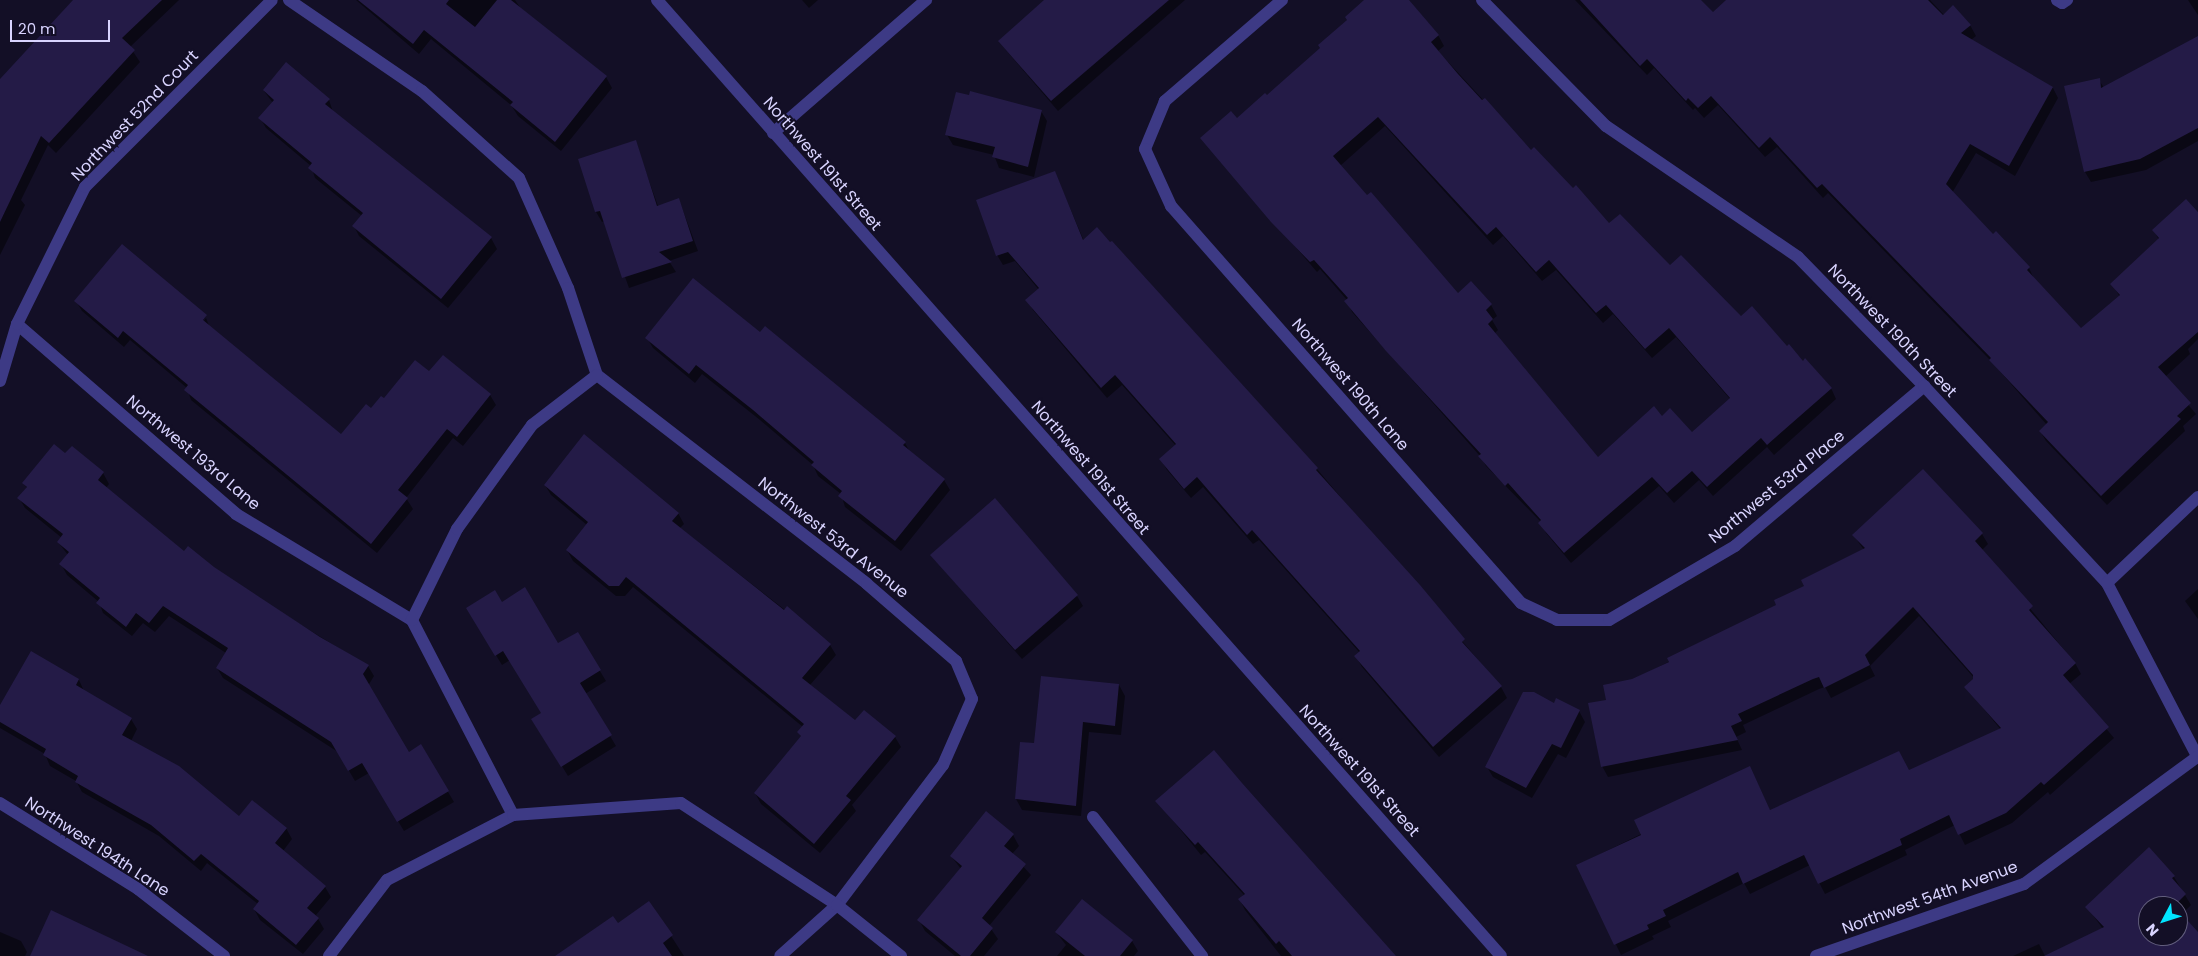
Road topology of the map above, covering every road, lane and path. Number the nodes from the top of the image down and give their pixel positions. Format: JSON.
{"nodes":[{"id":1,"x":272,"y":0,"type":"edge"},
{"id":2,"x":289,"y":0,"type":"edge"},
{"id":3,"x":657,"y":0,"type":"edge"},
{"id":4,"x":926,"y":0,"type":"edge"},
{"id":5,"x":1282,"y":0,"type":"edge"},
{"id":6,"x":1482,"y":0,"type":"edge"},
{"id":7,"x":773,"y":133,"type":"junction"},
{"id":8,"x":17,"y":324,"type":"junction"},
{"id":9,"x":598,"y":375,"type":"junction"},
{"id":10,"x":0,"y":381,"type":"edge"},
{"id":11,"x":1924,"y":386,"type":"junction"},
{"id":12,"x":2198,"y":496,"type":"edge"},
{"id":13,"x":2107,"y":583,"type":"junction"},
{"id":14,"x":412,"y":620,"type":"junction"},
{"id":15,"x":1557,"y":620,"type":"joint"},
{"id":16,"x":2198,"y":758,"type":"edge"},
{"id":17,"x":0,"y":803,"type":"edge"},
{"id":18,"x":512,"y":815,"type":"junction"},
{"id":19,"x":1093,"y":817,"type":"dead end"},
{"id":20,"x":836,"y":905,"type":"junction"},
{"id":21,"x":224,"y":956,"type":"edge"},
{"id":22,"x":329,"y":956,"type":"edge"},
{"id":23,"x":780,"y":956,"type":"edge"},
{"id":24,"x":901,"y":956,"type":"edge"},
{"id":25,"x":1202,"y":956,"type":"edge"},
{"id":26,"x":1501,"y":956,"type":"edge"},
{"id":27,"x":1816,"y":956,"type":"edge"}],
"edges":[{"from":1,"to":8,"type":"street","name":"Northwest 52nd Court"},
{"from":2,"to":9,"type":"street"},
{"from":3,"to":7,"type":"street","name":"Northwest 191st Street"},
{"from":4,"to":7,"type":"street"},
{"from":5,"to":15,"type":"street","name":"Northwest 190th Lane"},
{"from":6,"to":11,"type":"street","name":"Northwest 190th Street"},
{"from":7,"to":26,"type":"street","name":"Northwest 191st Street"},
{"from":8,"to":10,"type":"street","name":"Northwest 52nd Court"},
{"from":8,"to":14,"type":"street","name":"Northwest 193rd Lane"},
{"from":9,"to":14,"type":"street"},
{"from":9,"to":20,"type":"street","name":"Northwest 53rd Avenue"},
{"from":11,"to":13,"type":"street","name":"Northwest 190th Street"},
{"from":11,"to":15,"type":"street","name":"Northwest 53rd Place"},
{"from":12,"to":13,"type":"street"},
{"from":13,"to":16,"type":"street","name":"Northwest 190th Street"},
{"from":14,"to":18,"type":"street"},
{"from":16,"to":27,"type":"street","name":"Northwest 54th Avenue"},
{"from":17,"to":21,"type":"street","name":"Northwest 194th Lane"},
{"from":18,"to":20,"type":"street"},
{"from":18,"to":22,"type":"street"},
{"from":19,"to":25,"type":"street"},
{"from":20,"to":23,"type":"street","name":"Northwest 53rd Avenue"},
{"from":20,"to":24,"type":"street"}]}
